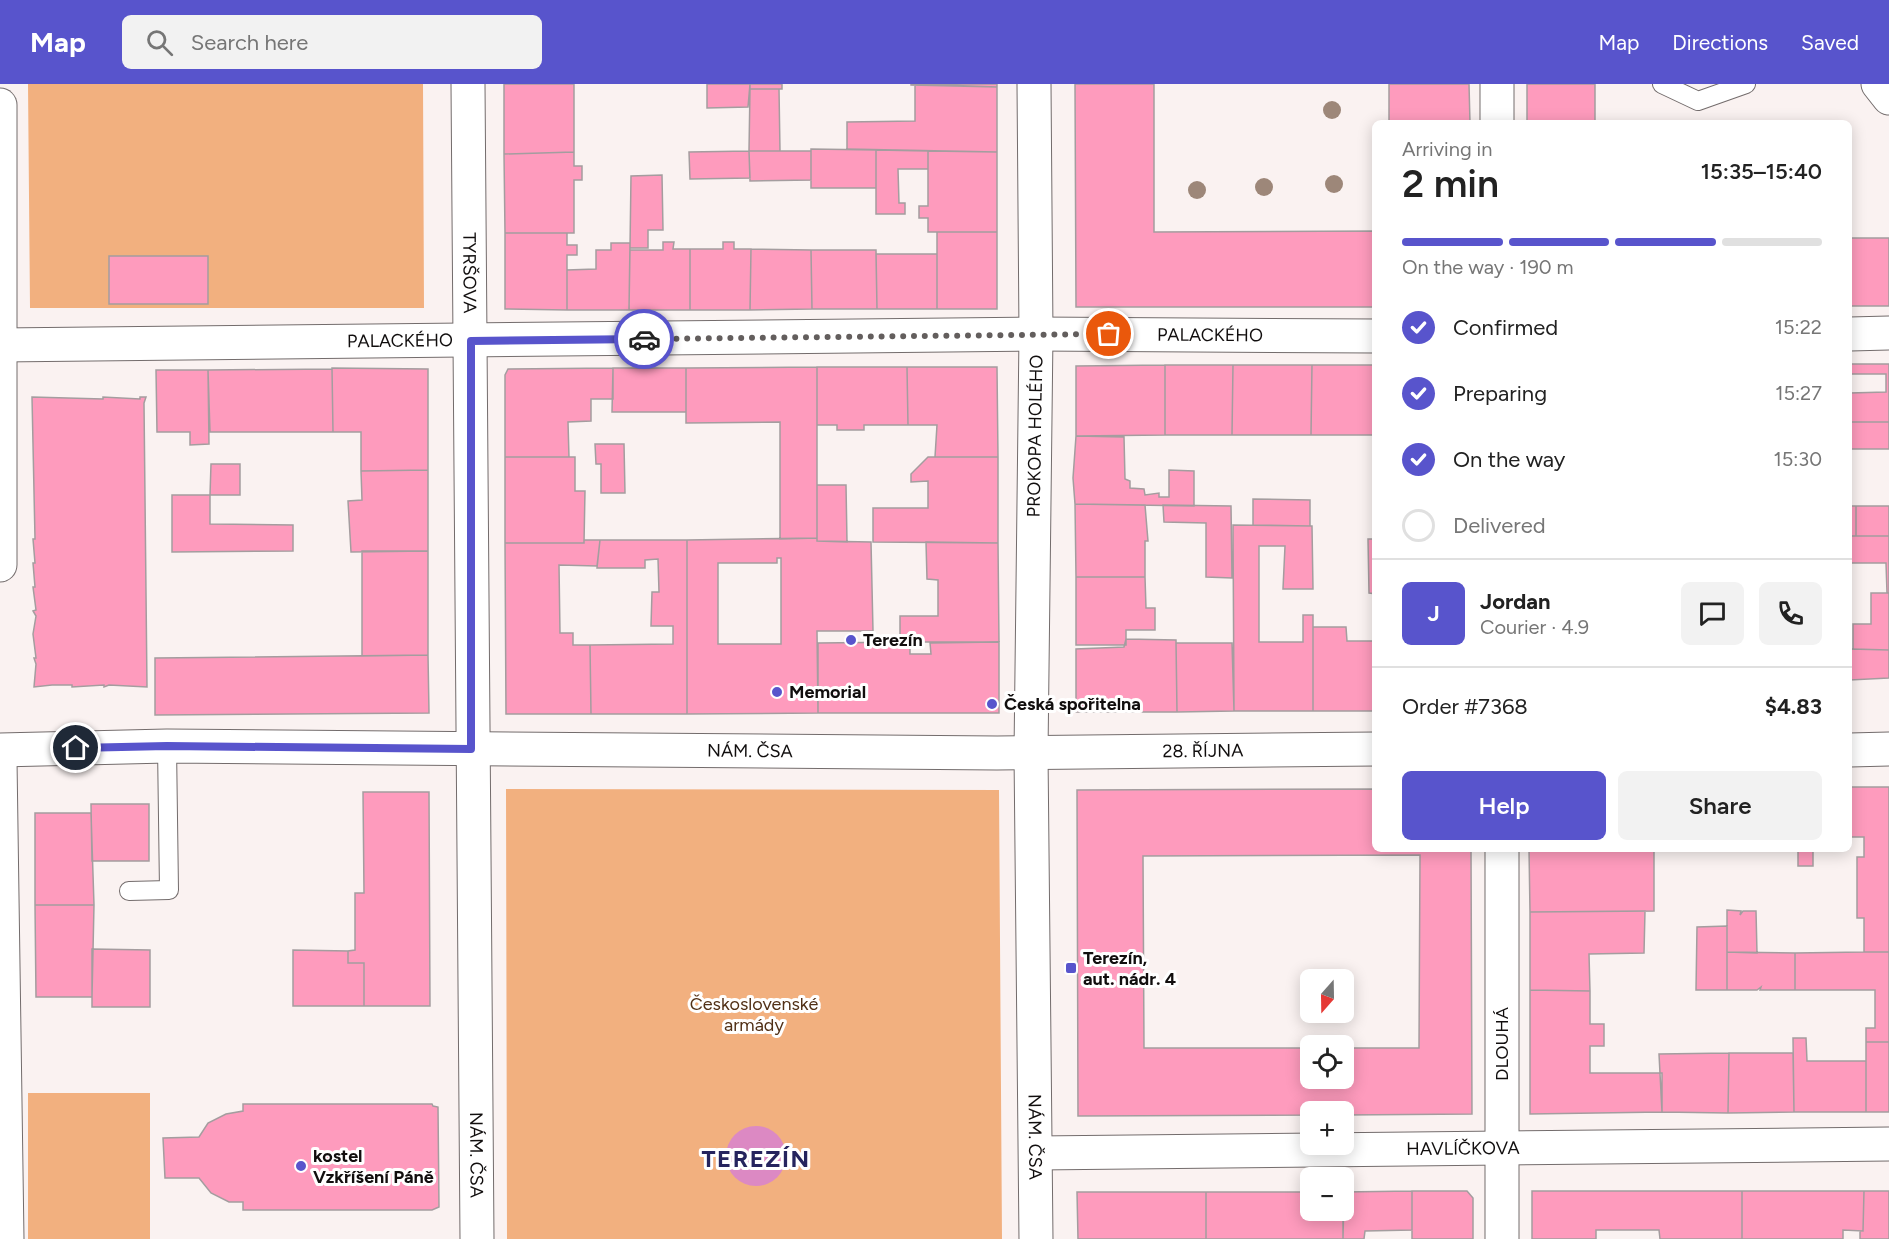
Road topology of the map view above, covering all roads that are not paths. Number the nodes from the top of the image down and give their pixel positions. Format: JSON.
{"nodes":[{"id":1,"x":468,"y":84,"type":"edge"},
{"id":2,"x":1034,"y":84,"type":"edge"},
{"id":3,"x":1497,"y":84,"type":"edge"},
{"id":4,"x":1662,"y":84,"type":"edge"},
{"id":5,"x":1746,"y":84,"type":"edge"},
{"id":6,"x":1878,"y":84,"type":"edge"},
{"id":7,"x":1889,"y":98,"type":"edge"},
{"id":8,"x":0,"y":105,"type":"edge"},
{"id":9,"x":1497,"y":120,"type":"edge"},
{"id":10,"x":1889,"y":333,"type":"edge"},
{"id":11,"x":1036,"y":334,"type":"junction"},
{"id":12,"x":1852,"y":334,"type":"edge"},
{"id":13,"x":1372,"y":336,"type":"edge"},
{"id":14,"x":471,"y":341,"type":"junction"},
{"id":15,"x":0,"y":345,"type":"edge"},
{"id":16,"x":0,"y":565,"type":"edge"},
{"id":17,"x":167,"y":746,"type":"junction"},
{"id":18,"x":471,"y":749,"type":"junction"},
{"id":19,"x":1372,"y":749,"type":"edge"},
{"id":20,"x":1889,"y":749,"type":"edge"},
{"id":21,"x":0,"y":750,"type":"edge"},
{"id":22,"x":1852,"y":750,"type":"edge"},
{"id":23,"x":1031,"y":753,"type":"junction"},
{"id":24,"x":0,"y":760,"type":"edge"},
{"id":25,"x":1502,"y":852,"type":"edge"},
{"id":26,"x":129,"y":891,"type":"dead end"},
{"id":27,"x":1889,"y":1144,"type":"edge"},
{"id":28,"x":1503,"y":1149,"type":"junction"},
{"id":29,"x":1037,"y":1154,"type":"junction"},
{"id":30,"x":7,"y":1239,"type":"edge"},
{"id":31,"x":477,"y":1239,"type":"edge"},
{"id":32,"x":1036,"y":1239,"type":"edge"},
{"id":33,"x":1502,"y":1239,"type":"edge"}],
"edges":[{"from":1,"to":14,"type":"street","name":"TYRŠOVA"},
{"from":2,"to":11,"type":"street","name":"PROKOPA HOLÉHO"},
{"from":3,"to":9,"type":"street"},
{"from":4,"to":5,"type":"lane"},
{"from":6,"to":7,"type":"street"},
{"from":8,"to":15,"type":"street"},
{"from":10,"to":12,"type":"street"},
{"from":11,"to":13,"type":"street","name":"PALACKÉHO"},
{"from":11,"to":14,"type":"street","name":"PALACKÉHO"},
{"from":11,"to":23,"type":"street","name":"PROKOPA HOLÉHO"},
{"from":14,"to":15,"type":"street","name":"PALACKÉHO"},
{"from":14,"to":18,"type":"street","name":"TYRŠOVA"},
{"from":15,"to":16,"type":"street"},
{"from":17,"to":18,"type":"street"},
{"from":17,"to":21,"type":"street"},
{"from":17,"to":26,"type":"lane"},
{"from":18,"to":23,"type":"street","name":"NÁM. ČSA"},
{"from":18,"to":31,"type":"street","name":"NÁM. ČSA"},
{"from":19,"to":23,"type":"street","name":"28. ŘÍJNA"},
{"from":20,"to":22,"type":"street"},
{"from":23,"to":29,"type":"street","name":"NÁM. ČSA"},
{"from":24,"to":30,"type":"street"},
{"from":25,"to":28,"type":"street","name":"DLOUHÁ"},
{"from":27,"to":28,"type":"street","name":"HAVLÍČKOVA"},
{"from":28,"to":29,"type":"street","name":"HAVLÍČKOVA"},
{"from":28,"to":33,"type":"street","name":"DLOUHÁ"},
{"from":29,"to":32,"type":"street","name":"NÁM. ČSA"}]}
